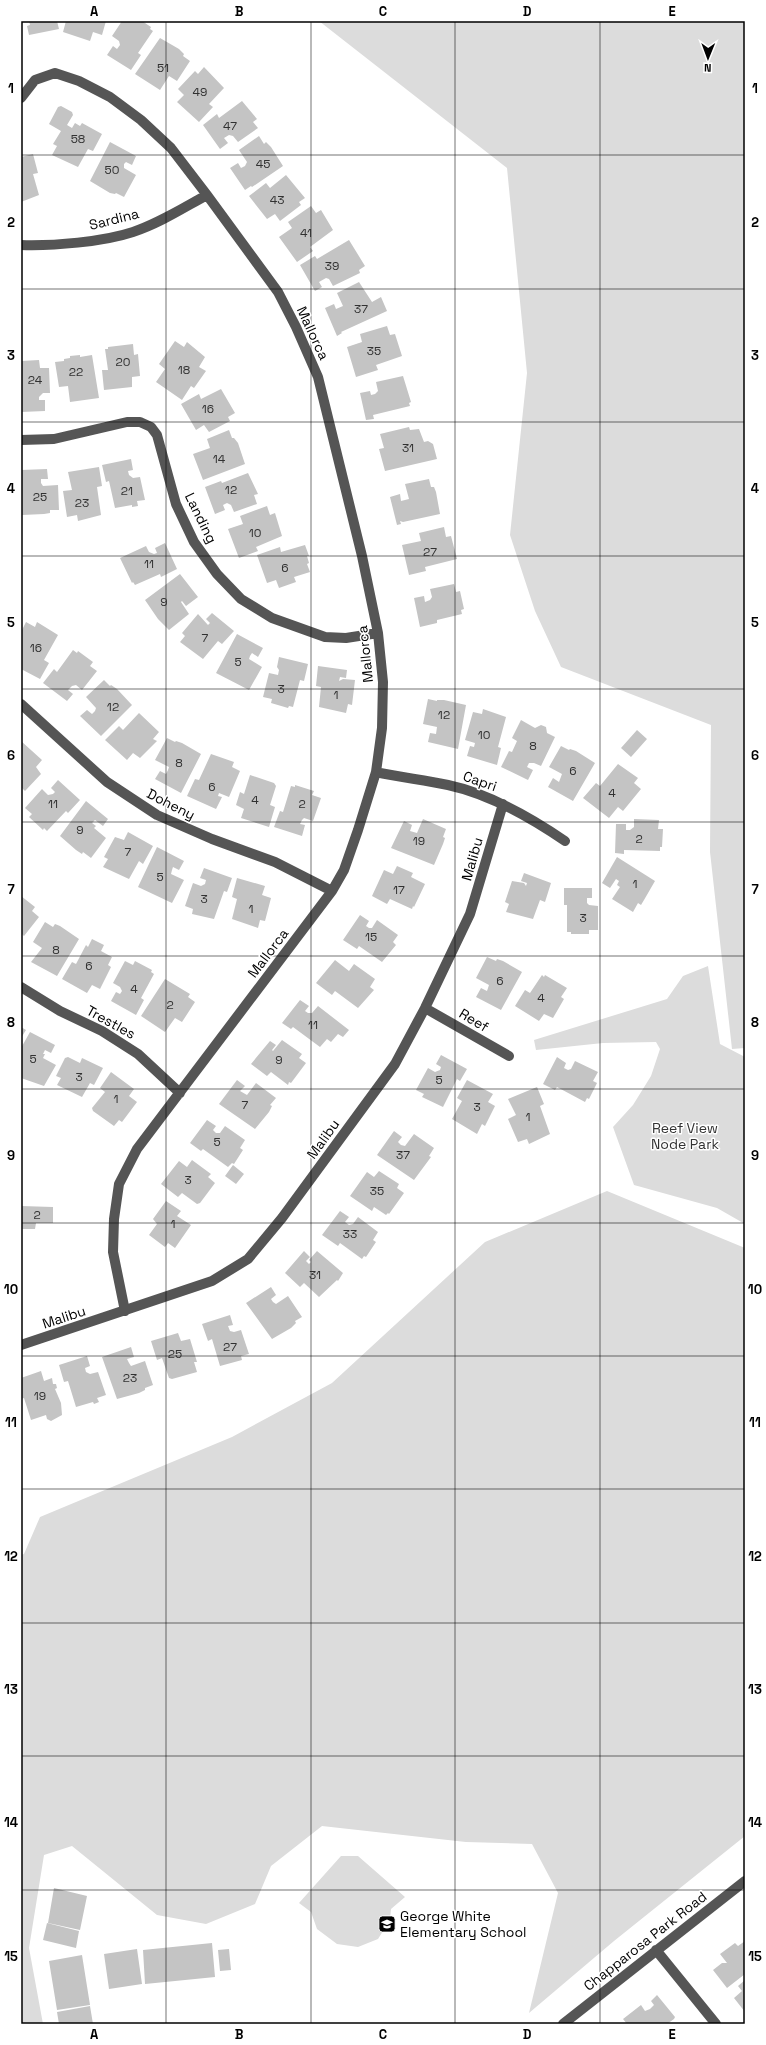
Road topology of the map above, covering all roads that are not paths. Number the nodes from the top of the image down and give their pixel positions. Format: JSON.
{"nodes":[{"id":1,"x":21,"y":98,"type":"edge"},
{"id":2,"x":207,"y":195,"type":"junction"},
{"id":3,"x":21,"y":245,"type":"edge"},
{"id":4,"x":21,"y":440,"type":"edge"},
{"id":5,"x":378,"y":633,"type":"junction"},
{"id":6,"x":21,"y":704,"type":"edge"},
{"id":7,"x":376,"y":772,"type":"junction"},
{"id":8,"x":502,"y":804,"type":"junction"},
{"id":9,"x":566,"y":841,"type":"dead end"},
{"id":10,"x":332,"y":891,"type":"junction"},
{"id":11,"x":21,"y":987,"type":"edge"},
{"id":12,"x":425,"y":1008,"type":"junction"},
{"id":13,"x":509,"y":1056,"type":"dead end"},
{"id":14,"x":180,"y":1093,"type":"junction"},
{"id":15,"x":125,"y":1312,"type":"junction"},
{"id":16,"x":21,"y":1345,"type":"edge"},
{"id":17,"x":745,"y":1881,"type":"edge"},
{"id":18,"x":656,"y":1950,"type":"junction"},
{"id":19,"x":564,"y":2024,"type":"edge"},
{"id":20,"x":716,"y":2024,"type":"edge"}],
"edges":[{"from":1,"to":2,"type":"street","name":"Mallorca"},
{"from":2,"to":3,"type":"street","name":"Sardina"},
{"from":2,"to":5,"type":"street","name":"Mallorca"},
{"from":4,"to":5,"type":"street","name":"Landing"},
{"from":5,"to":7,"type":"street","name":"Mallorca"},
{"from":6,"to":10,"type":"street","name":"Doheny"},
{"from":7,"to":8,"type":"street","name":"Capri"},
{"from":7,"to":10,"type":"street","name":"Mallorca"},
{"from":8,"to":9,"type":"street","name":"Capri"},
{"from":8,"to":12,"type":"street","name":"Malibu"},
{"from":10,"to":14,"type":"street","name":"Mallorca"},
{"from":11,"to":14,"type":"street","name":"Trestles"},
{"from":12,"to":13,"type":"street","name":"Reef"},
{"from":12,"to":15,"type":"street","name":"Malibu"},
{"from":14,"to":15,"type":"street","name":"Mallorca"},
{"from":15,"to":16,"type":"street","name":"Malibu"},
{"from":17,"to":18,"type":"street","name":"Chapparosa Park Road"},
{"from":18,"to":19,"type":"street","name":"Chapparosa Park Road"},
{"from":18,"to":20,"type":"street"}]}
